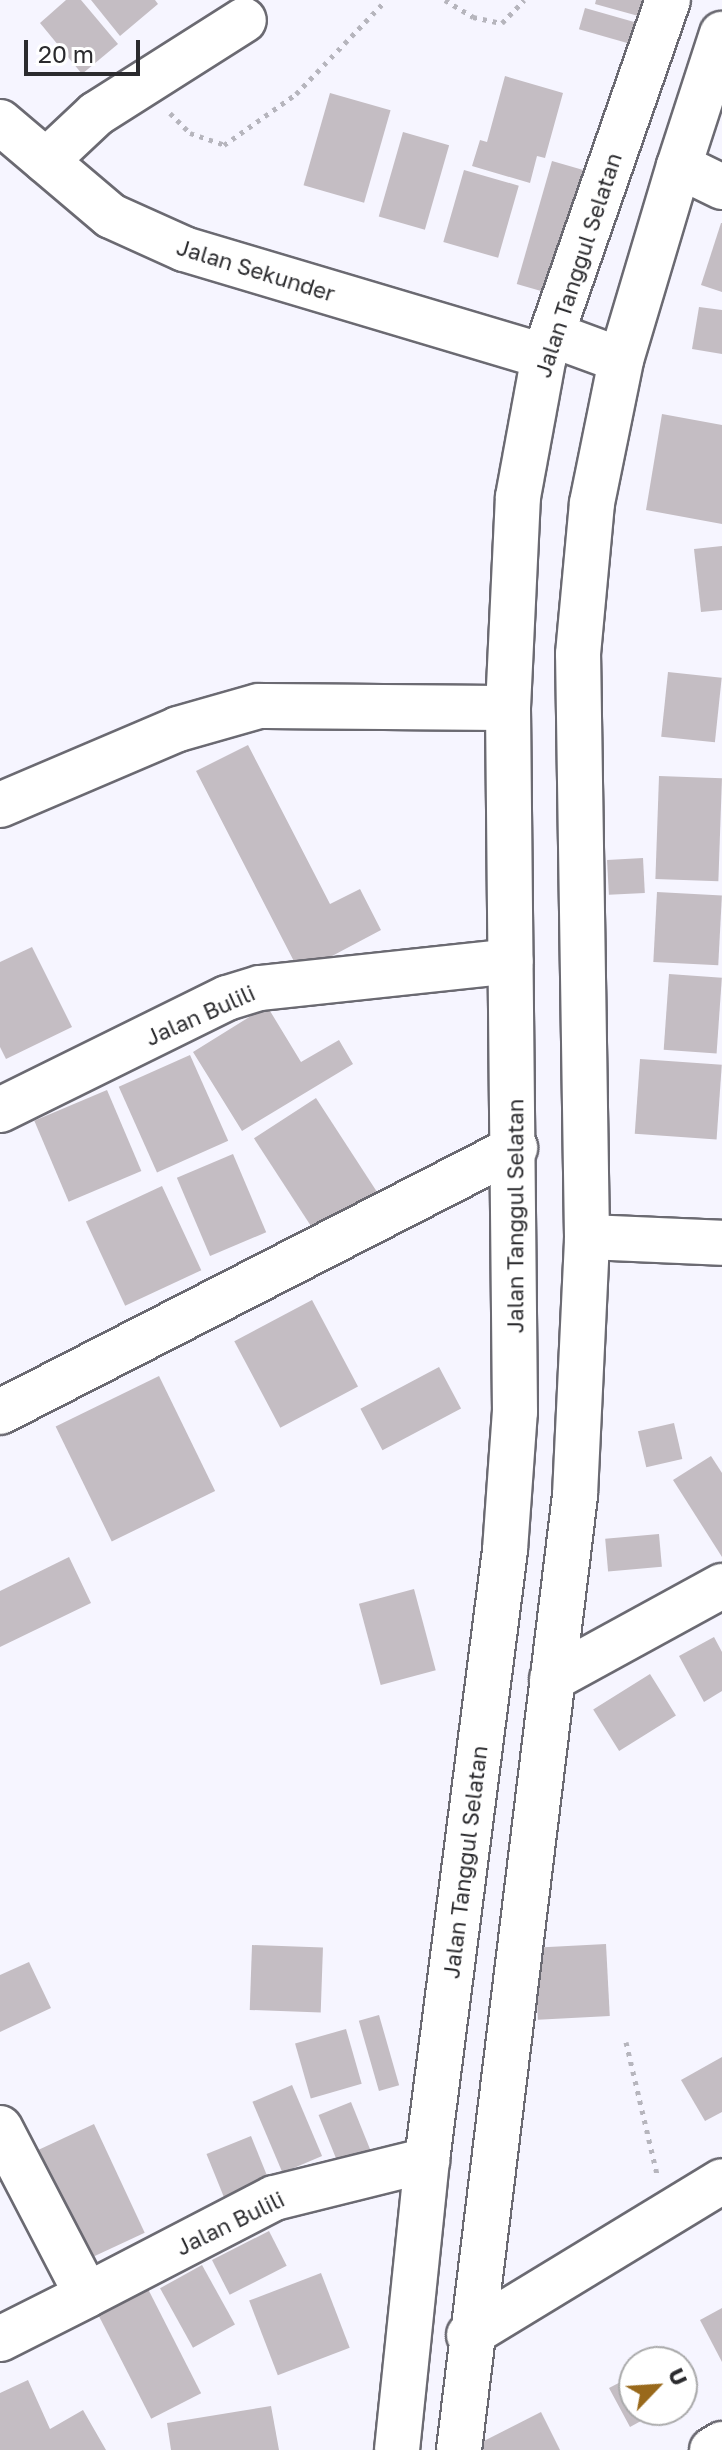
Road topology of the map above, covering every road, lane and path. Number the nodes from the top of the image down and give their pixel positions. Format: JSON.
{"nodes":[{"id":1,"x":386,"y":0,"type":"edge"},
{"id":2,"x":445,"y":0,"type":"edge"},
{"id":3,"x":524,"y":0,"type":"edge"},
{"id":4,"x":668,"y":0,"type":"edge"},
{"id":5,"x":244,"y":20,"type":"dead end"},
{"id":6,"x":722,"y":34,"type":"edge"},
{"id":7,"x":145,"y":83,"type":"junction"},
{"id":8,"x":0,"y":122,"type":"edge"},
{"id":9,"x":46,"y":161,"type":"junction"},
{"id":10,"x":679,"y":166,"type":"junction"},
{"id":11,"x":722,"y":187,"type":"edge"},
{"id":12,"x":580,"y":350,"type":"junction"},
{"id":13,"x":508,"y":708,"type":"junction"},
{"id":14,"x":0,"y":805,"type":"edge"},
{"id":15,"x":511,"y":961,"type":"junction"},
{"id":16,"x":0,"y":1110,"type":"edge"},
{"id":17,"x":515,"y":1148,"type":"junction"},
{"id":18,"x":587,"y":1237,"type":"junction"},
{"id":19,"x":722,"y":1243,"type":"edge"},
{"id":20,"x":0,"y":1412,"type":"edge"},
{"id":21,"x":722,"y":1586,"type":"edge"},
{"id":22,"x":552,"y":1679,"type":"junction"},
{"id":23,"x":626,"y":2042,"type":"dead end"},
{"id":24,"x":0,"y":2128,"type":"edge"},
{"id":25,"x":427,"y":2160,"type":"junction"},
{"id":26,"x":722,"y":2181,"type":"edge"},
{"id":27,"x":667,"y":2214,"type":"junction"},
{"id":28,"x":87,"y":2295,"type":"junction"},
{"id":29,"x":469,"y":2335,"type":"junction"},
{"id":30,"x":0,"y":2339,"type":"edge"},
{"id":31,"x":722,"y":2444,"type":"edge"},
{"id":32,"x":397,"y":2450,"type":"edge"},
{"id":33,"x":459,"y":2450,"type":"edge"},
{"id":34,"x":712,"y":2450,"type":"edge"}],
"edges":[{"from":1,"to":7,"type":"path"},
{"from":2,"to":3,"type":"path"},
{"from":4,"to":12,"type":"street","name":"Jalan Tanggul Selatan"},
{"from":5,"to":7,"type":"street"},
{"from":6,"to":10,"type":"street"},
{"from":7,"to":9,"type":"street"},
{"from":8,"to":9,"type":"street","name":"Jalan Sekunder"},
{"from":9,"to":12,"type":"street","name":"Jalan Sekunder"},
{"from":10,"to":11,"type":"street"},
{"from":10,"to":12,"type":"street"},
{"from":12,"to":13,"type":"street","name":"Jalan Tanggul Selatan"},
{"from":12,"to":18,"type":"street","name":"Jalan Tanggul Selatan"},
{"from":13,"to":14,"type":"street"},
{"from":13,"to":15,"type":"street","name":"Jalan Tanggul Selatan"},
{"from":15,"to":16,"type":"street","name":"Jalan Bulili"},
{"from":15,"to":17,"type":"street","name":"Jalan Tanggul Selatan"},
{"from":17,"to":20,"type":"street"},
{"from":17,"to":25,"type":"street","name":"Jalan Tanggul Selatan"},
{"from":18,"to":19,"type":"street"},
{"from":18,"to":22,"type":"street","name":"Jalan Tanggul Selatan"},
{"from":21,"to":22,"type":"street"},
{"from":22,"to":29,"type":"street","name":"Jalan Tanggul Selatan"},
{"from":23,"to":27,"type":"path"},
{"from":24,"to":28,"type":"street"},
{"from":25,"to":28,"type":"street","name":"Jalan Bulili"},
{"from":25,"to":32,"type":"street","name":"Jalan Tanggul Selatan"},
{"from":26,"to":27,"type":"street"},
{"from":27,"to":29,"type":"street"},
{"from":28,"to":30,"type":"street","name":"Jalan Bulili"},
{"from":29,"to":33,"type":"street","name":"Jalan Tanggul Selatan"},
{"from":31,"to":34,"type":"street"}]}
